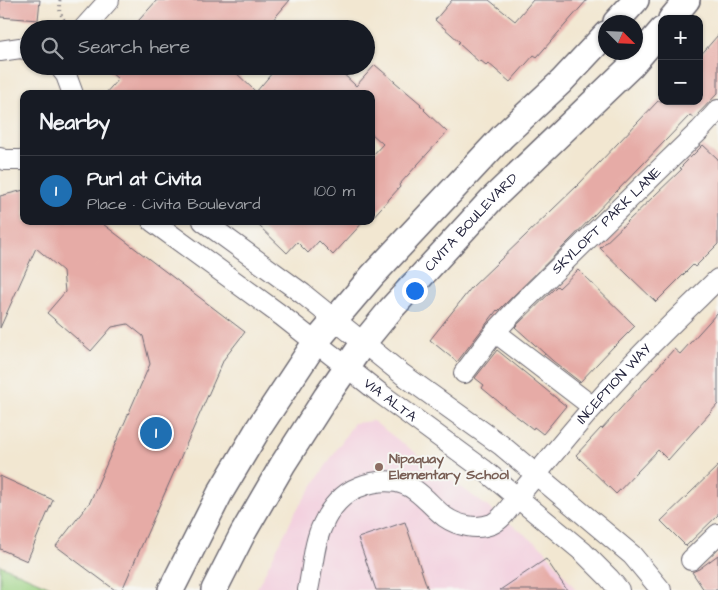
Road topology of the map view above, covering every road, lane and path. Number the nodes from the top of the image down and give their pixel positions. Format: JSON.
{"nodes":[{"id":1,"x":60,"y":0,"type":"edge"},
{"id":2,"x":110,"y":0,"type":"edge"},
{"id":3,"x":636,"y":0,"type":"edge"},
{"id":4,"x":687,"y":0,"type":"edge"},
{"id":5,"x":622,"y":15,"type":"edge"},
{"id":6,"x":674,"y":15,"type":"edge"},
{"id":7,"x":67,"y":20,"type":"edge"},
{"id":8,"x":86,"y":20,"type":"edge"},
{"id":9,"x":658,"y":35,"type":"edge"},
{"id":10,"x":598,"y":43,"type":"edge"},
{"id":11,"x":20,"y":48,"type":"edge"},
{"id":12,"x":0,"y":51,"type":"edge"},
{"id":13,"x":66,"y":75,"type":"edge"},
{"id":14,"x":72,"y":90,"type":"edge"},
{"id":15,"x":718,"y":110,"type":"edge"},
{"id":16,"x":0,"y":158,"type":"edge"},
{"id":17,"x":20,"y":160,"type":"edge"},
{"id":18,"x":157,"y":225,"type":"edge"},
{"id":19,"x":208,"y":225,"type":"edge"},
{"id":20,"x":718,"y":279,"type":"edge"},
{"id":21,"x":334,"y":319,"type":"junction"},
{"id":22,"x":496,"y":332,"type":"junction"},
{"id":23,"x":364,"y":342,"type":"junction"},
{"id":24,"x":315,"y":343,"type":"junction"},
{"id":25,"x":346,"y":367,"type":"junction"},
{"id":26,"x":464,"y":373,"type":"dead end"},
{"id":27,"x":593,"y":407,"type":"junction"},
{"id":28,"x":452,"y":446,"type":"junction"},
{"id":29,"x":536,"y":474,"type":"junction"},
{"id":30,"x":517,"y":497,"type":"junction"},
{"id":31,"x":718,"y":534,"type":"edge"},
{"id":32,"x":691,"y":560,"type":"dead end"},
{"id":33,"x":170,"y":590,"type":"edge"},
{"id":34,"x":214,"y":590,"type":"edge"},
{"id":35,"x":308,"y":590,"type":"edge"},
{"id":36,"x":619,"y":590,"type":"edge"},
{"id":37,"x":661,"y":590,"type":"edge"}],
"edges":[{"from":1,"to":7,"type":"path"},
{"from":2,"to":8,"type":"street"},
{"from":3,"to":5,"type":"main road"},
{"from":4,"to":6,"type":"main road"},
{"from":9,"to":23,"type":"main road","name":"CIVITA BOULEVARD"},
{"from":10,"to":21,"type":"main road"},
{"from":11,"to":12,"type":"street"},
{"from":13,"to":14,"type":"street"},
{"from":15,"to":22,"type":"street","name":"SKYLOFT PARK LANE"},
{"from":16,"to":17,"type":"street"},
{"from":18,"to":24,"type":"street","name":"VIA ALTA"},
{"from":19,"to":21,"type":"street","name":"VIA ALTA"},
{"from":20,"to":27,"type":"street","name":"INCEPTION WAY"},
{"from":21,"to":23,"type":"street","name":"VIA ALTA"},
{"from":21,"to":24,"type":"main road"},
{"from":22,"to":26,"type":"street","name":"SKYLOFT PARK LANE"},
{"from":22,"to":27,"type":"street"},
{"from":23,"to":25,"type":"main road","name":"CIVITA BOULEVARD"},
{"from":23,"to":29,"type":"street","name":"VIA ALTA"},
{"from":24,"to":25,"type":"street","name":"VIA ALTA"},
{"from":24,"to":33,"type":"main road"},
{"from":25,"to":28,"type":"street","name":"VIA ALTA"},
{"from":25,"to":34,"type":"main road","name":"CIVITA BOULEVARD"},
{"from":27,"to":29,"type":"street","name":"INCEPTION WAY"},
{"from":28,"to":29,"type":"street"},
{"from":28,"to":30,"type":"street","name":"VIA ALTA"},
{"from":29,"to":30,"type":"street","name":"INCEPTION WAY"},
{"from":29,"to":37,"type":"street","name":"VIA ALTA"},
{"from":30,"to":35,"type":"street","name":"INCEPTION WAY"},
{"from":30,"to":36,"type":"street","name":"VIA ALTA"},
{"from":31,"to":32,"type":"street"}]}
